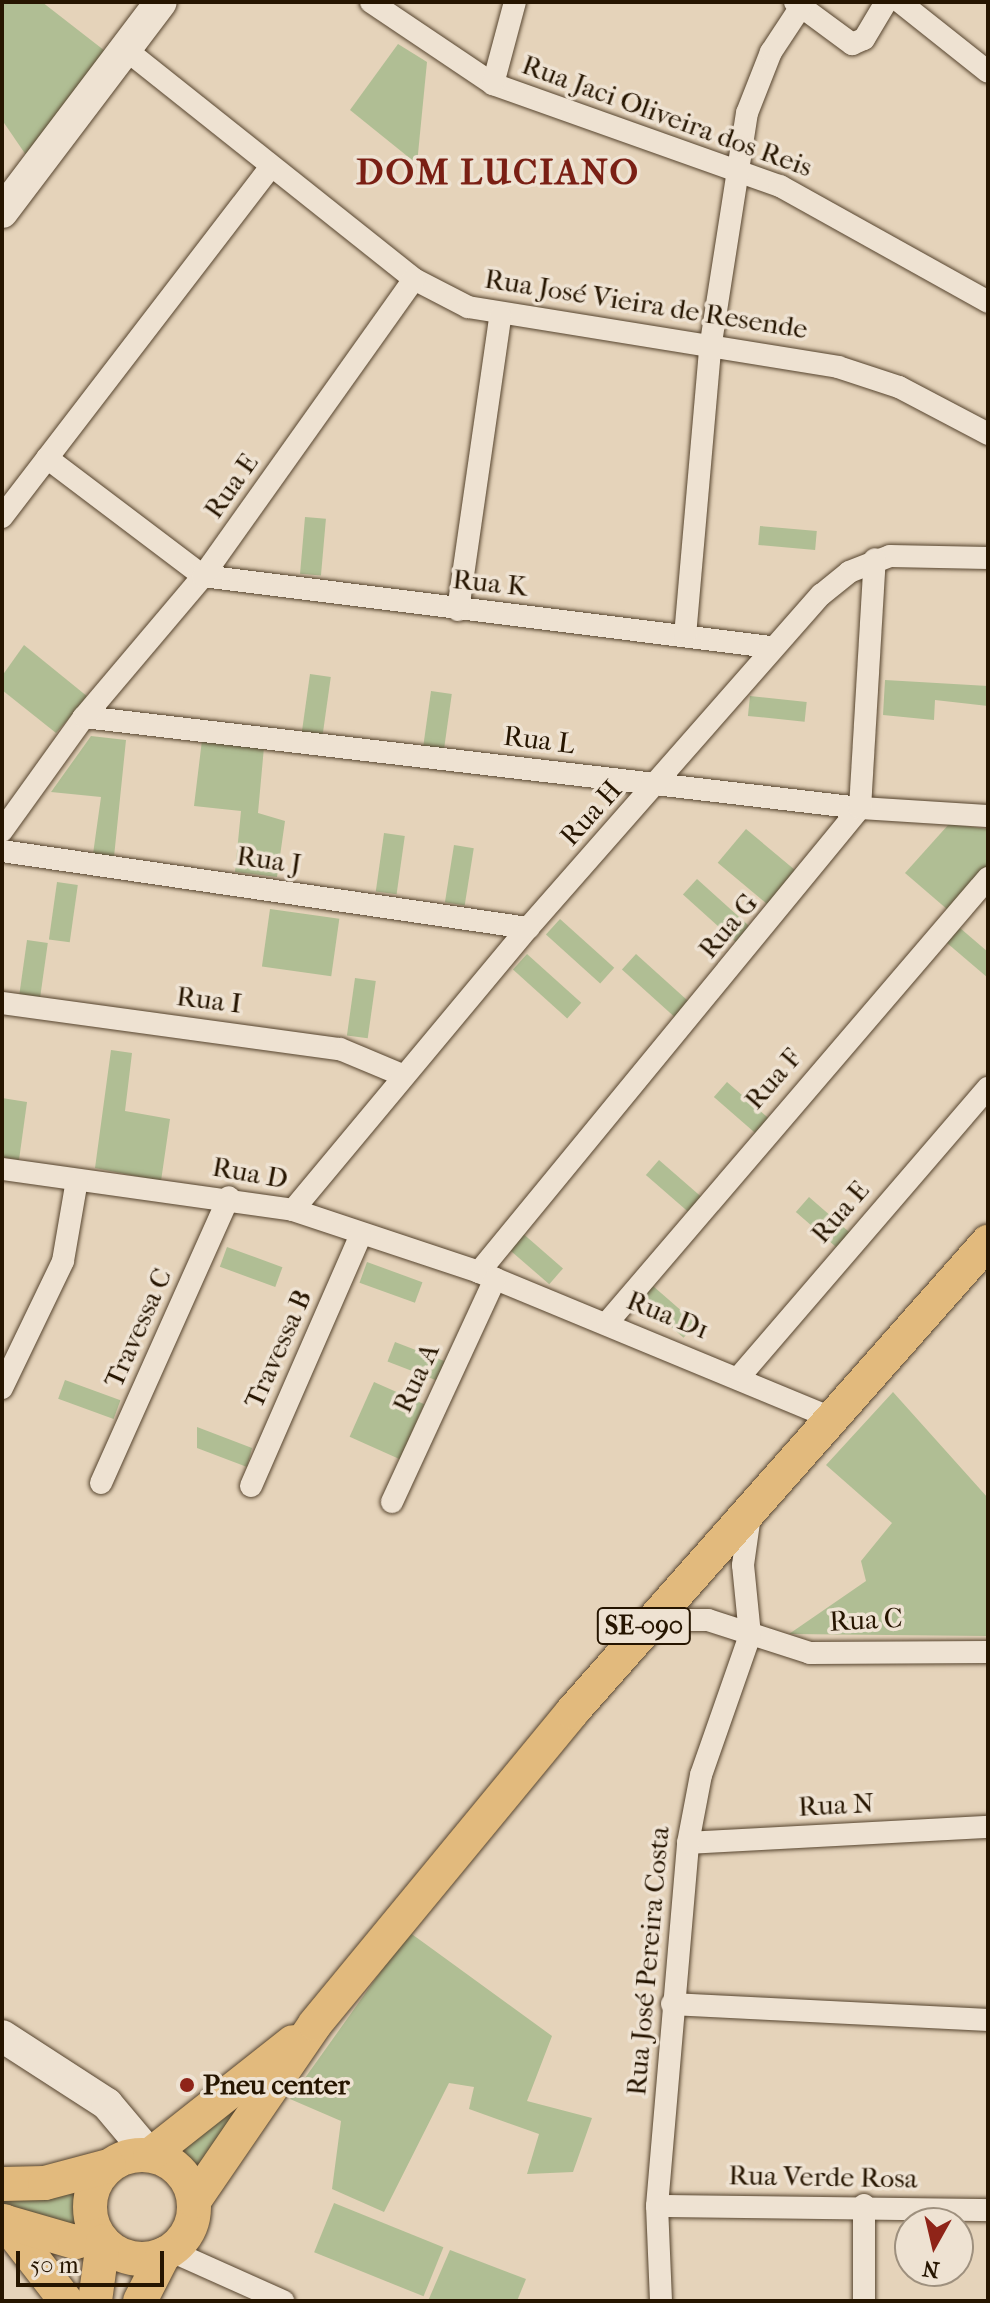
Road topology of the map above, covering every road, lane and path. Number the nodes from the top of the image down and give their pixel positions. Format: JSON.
{"nodes":[{"id":1,"x":161,"y":2,"type":"edge"},
{"id":2,"x":371,"y":2,"type":"edge"},
{"id":3,"x":515,"y":2,"type":"edge"},
{"id":4,"x":886,"y":2,"type":"edge"},
{"id":5,"x":900,"y":2,"type":"edge"},
{"id":6,"x":797,"y":5,"type":"edge"},
{"id":7,"x":125,"y":49,"type":"junction"},
{"id":8,"x":988,"y":72,"type":"edge"},
{"id":9,"x":493,"y":84,"type":"junction"},
{"id":10,"x":271,"y":166,"type":"junction"},
{"id":11,"x":737,"y":168,"type":"junction"},
{"id":12,"x":2,"y":212,"type":"edge"},
{"id":13,"x":414,"y":279,"type":"junction"},
{"id":14,"x":988,"y":302,"type":"edge"},
{"id":15,"x":500,"y":317,"type":"junction"},
{"id":16,"x":710,"y":349,"type":"junction"},
{"id":17,"x":988,"y":434,"type":"edge"},
{"id":18,"x":47,"y":458,"type":"junction"},
{"id":19,"x":2,"y":517,"type":"edge"},
{"id":20,"x":988,"y":558,"type":"edge"},
{"id":21,"x":875,"y":559,"type":"junction"},
{"id":22,"x":203,"y":576,"type":"junction"},
{"id":23,"x":458,"y":610,"type":"junction"},
{"id":24,"x":685,"y":636,"type":"junction"},
{"id":25,"x":770,"y":647,"type":"junction"},
{"id":26,"x":84,"y":717,"type":"junction"},
{"id":27,"x":657,"y":785,"type":"junction"},
{"id":28,"x":860,"y":808,"type":"junction"},
{"id":29,"x":988,"y":816,"type":"edge"},
{"id":30,"x":2,"y":831,"type":"edge"},
{"id":31,"x":2,"y":851,"type":"edge"},
{"id":32,"x":988,"y":878,"type":"edge"},
{"id":33,"x":528,"y":928,"type":"junction"},
{"id":34,"x":2,"y":1003,"type":"edge"},
{"id":35,"x":402,"y":1075,"type":"junction"},
{"id":36,"x":988,"y":1088,"type":"edge"},
{"id":37,"x":2,"y":1169,"type":"edge"},
{"id":38,"x":77,"y":1180,"type":"junction"},
{"id":39,"x":229,"y":1197,"type":"junction"},
{"id":40,"x":293,"y":1210,"type":"junction"},
{"id":41,"x":360,"y":1236,"type":"junction"},
{"id":42,"x":988,"y":1242,"type":"edge"},
{"id":43,"x":487,"y":1276,"type":"junction"},
{"id":44,"x":607,"y":1323,"type":"junction"},
{"id":45,"x":740,"y":1376,"type":"junction"},
{"id":46,"x":2,"y":1388,"type":"edge"},
{"id":47,"x":832,"y":1418,"type":"junction"},
{"id":48,"x":101,"y":1483,"type":"dead end"},
{"id":49,"x":251,"y":1486,"type":"dead end"},
{"id":50,"x":753,"y":1501,"type":"junction"},
{"id":51,"x":392,"y":1502,"type":"dead end"},
{"id":52,"x":649,"y":1620,"type":"junction"},
{"id":53,"x":750,"y":1635,"type":"junction"},
{"id":54,"x":988,"y":1652,"type":"edge"},
{"id":55,"x":988,"y":1827,"type":"edge"},
{"id":56,"x":688,"y":1843,"type":"junction"},
{"id":57,"x":672,"y":2004,"type":"junction"},
{"id":58,"x":988,"y":2020,"type":"edge"},
{"id":59,"x":315,"y":2024,"type":"junction"},
{"id":60,"x":2,"y":2036,"type":"edge"},
{"id":61,"x":150,"y":2155,"type":"junction"},
{"id":62,"x":109,"y":2166,"type":"junction"},
{"id":63,"x":2,"y":2184,"type":"edge"},
{"id":64,"x":194,"y":2201,"type":"junction"},
{"id":65,"x":864,"y":2205,"type":"junction"},
{"id":66,"x":657,"y":2206,"type":"junction"},
{"id":67,"x":988,"y":2210,"type":"edge"},
{"id":68,"x":3,"y":2221,"type":"edge"},
{"id":69,"x":100,"y":2239,"type":"junction"},
{"id":70,"x":167,"y":2252,"type":"junction"},
{"id":71,"x":66,"y":2301,"type":"edge"},
{"id":72,"x":95,"y":2301,"type":"edge"},
{"id":73,"x":140,"y":2301,"type":"edge"},
{"id":74,"x":283,"y":2301,"type":"edge"},
{"id":75,"x":661,"y":2301,"type":"edge"},
{"id":76,"x":864,"y":2301,"type":"edge"}],
"edges":[{"from":1,"to":7,"type":"street"},
{"from":2,"to":9,"type":"street","name":"Rua Jaci Oliveira dos Reis"},
{"from":3,"to":9,"type":"street"},
{"from":4,"to":6,"type":"street"},
{"from":5,"to":8,"type":"street"},
{"from":6,"to":11,"type":"street"},
{"from":7,"to":10,"type":"street","name":"Rua José Vieira de Resende"},
{"from":7,"to":12,"type":"street"},
{"from":9,"to":11,"type":"street","name":"Rua Jaci Oliveira dos Reis"},
{"from":10,"to":13,"type":"street","name":"Rua José Vieira de Resende"},
{"from":10,"to":18,"type":"street"},
{"from":11,"to":14,"type":"street","name":"Rua Jaci Oliveira dos Reis"},
{"from":11,"to":16,"type":"street"},
{"from":13,"to":15,"type":"street","name":"Rua José Vieira de Resende"},
{"from":13,"to":22,"type":"street","name":"Rua E"},
{"from":15,"to":16,"type":"street","name":"Rua José Vieira de Resende"},
{"from":15,"to":23,"type":"street"},
{"from":16,"to":17,"type":"street","name":"Rua José Vieira de Resende"},
{"from":16,"to":24,"type":"street"},
{"from":18,"to":19,"type":"street"},
{"from":18,"to":22,"type":"street"},
{"from":20,"to":21,"type":"street","name":"Rua H"},
{"from":21,"to":25,"type":"street","name":"Rua H"},
{"from":21,"to":28,"type":"street"},
{"from":22,"to":23,"type":"street","name":"Rua K"},
{"from":22,"to":26,"type":"street","name":"Rua E"},
{"from":23,"to":24,"type":"street","name":"Rua K"},
{"from":24,"to":25,"type":"street","name":"Rua K"},
{"from":25,"to":27,"type":"street","name":"Rua H"},
{"from":26,"to":27,"type":"street","name":"Rua L"},
{"from":26,"to":30,"type":"street","name":"Rua E"},
{"from":27,"to":28,"type":"street","name":"Rua L"},
{"from":27,"to":33,"type":"street","name":"Rua H"},
{"from":28,"to":29,"type":"street","name":"Rua L"},
{"from":28,"to":43,"type":"street","name":"Rua G"},
{"from":31,"to":33,"type":"street","name":"Rua J"},
{"from":32,"to":44,"type":"street","name":"Rua F"},
{"from":33,"to":35,"type":"street","name":"Rua H"},
{"from":34,"to":35,"type":"street","name":"Rua I"},
{"from":35,"to":40,"type":"street","name":"Rua H"},
{"from":36,"to":45,"type":"street","name":"Rua E"},
{"from":37,"to":38,"type":"street","name":"Rua D"},
{"from":38,"to":39,"type":"street","name":"Rua D"},
{"from":38,"to":46,"type":"street"},
{"from":39,"to":40,"type":"street","name":"Rua D"},
{"from":39,"to":48,"type":"street","name":"Travessa C"},
{"from":40,"to":41,"type":"street","name":"Rua D"},
{"from":41,"to":43,"type":"street","name":"Rua D"},
{"from":41,"to":49,"type":"street","name":"Travessa B"},
{"from":42,"to":47,"type":"main road","number":"SE-090"},
{"from":43,"to":44,"type":"street","name":"Rua D1"},
{"from":43,"to":51,"type":"street","name":"Rua A"},
{"from":44,"to":45,"type":"street","name":"Rua D1"},
{"from":45,"to":47,"type":"street","name":"Rua D1"},
{"from":47,"to":50,"type":"main road","number":"SE-090"},
{"from":50,"to":52,"type":"main road","number":"SE-090"},
{"from":50,"to":53,"type":"street","name":"Rua José Pereira Costa"},
{"from":52,"to":53,"type":"street"},
{"from":52,"to":59,"type":"main road","number":"SE-090"},
{"from":53,"to":54,"type":"street","name":"Rua C"},
{"from":53,"to":56,"type":"street","name":"Rua José Pereira Costa"},
{"from":55,"to":56,"type":"street","name":"Rua N"},
{"from":56,"to":57,"type":"street","name":"Rua José Pereira Costa"},
{"from":57,"to":58,"type":"street"},
{"from":57,"to":66,"type":"street","name":"Rua José Pereira Costa"},
{"from":59,"to":61,"type":"main road","number":"SE-090"},
{"from":59,"to":64,"type":"main road","number":"SE-090"},
{"from":60,"to":61,"type":"street"},
{"from":61,"to":62,"type":"main road"},
{"from":61,"to":64,"type":"main road"},
{"from":62,"to":63,"type":"main road"},
{"from":62,"to":69,"type":"main road"},
{"from":64,"to":70,"type":"main road"},
{"from":65,"to":66,"type":"street","name":"Rua Verde Rosa"},
{"from":65,"to":67,"type":"street","name":"Rua Verde Rosa"},
{"from":65,"to":76,"type":"street"},
{"from":66,"to":75,"type":"street","name":"Rua José Pereira Costa"},
{"from":68,"to":69,"type":"main road"},
{"from":68,"to":71,"type":"main road"},
{"from":69,"to":70,"type":"main road"},
{"from":69,"to":72,"type":"main road"},
{"from":70,"to":73,"type":"main road"},
{"from":70,"to":74,"type":"street"}]}
